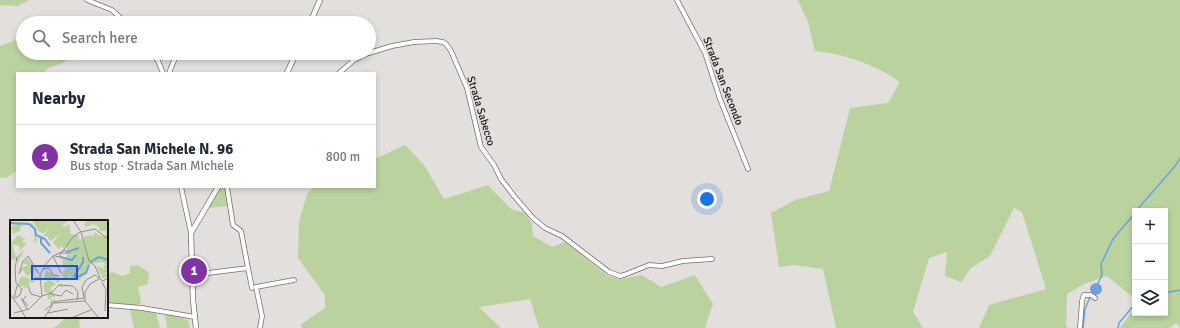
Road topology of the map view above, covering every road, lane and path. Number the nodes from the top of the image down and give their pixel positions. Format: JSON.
{"nodes":[{"id":1,"x":87,"y":0,"type":"edge"},
{"id":2,"x":320,"y":0,"type":"edge"},
{"id":3,"x":677,"y":0,"type":"edge"},
{"id":4,"x":118,"y":16,"type":"edge"},
{"id":5,"x":313,"y":16,"type":"edge"},
{"id":6,"x":376,"y":51,"type":"edge"},
{"id":7,"x":157,"y":60,"type":"edge"},
{"id":8,"x":174,"y":60,"type":"edge"},
{"id":9,"x":293,"y":60,"type":"edge"},
{"id":10,"x":354,"y":60,"type":"edge"},
{"id":11,"x":163,"y":72,"type":"edge"},
{"id":12,"x":169,"y":72,"type":"edge"},
{"id":13,"x":287,"y":72,"type":"edge"},
{"id":14,"x":340,"y":72,"type":"edge"},
{"id":15,"x":748,"y":169,"type":"dead end"},
{"id":16,"x":181,"y":188,"type":"edge"},
{"id":17,"x":217,"y":188,"type":"edge"},
{"id":18,"x":227,"y":188,"type":"edge"},
{"id":19,"x":191,"y":232,"type":"junction"},
{"id":20,"x":712,"y":259,"type":"dead end"},
{"id":21,"x":248,"y":268,"type":"junction"},
{"id":22,"x":192,"y":275,"type":"junction"},
{"id":23,"x":294,"y":280,"type":"dead end"},
{"id":24,"x":252,"y":288,"type":"dead end"},
{"id":25,"x":1095,"y":298,"type":"dead end"},
{"id":26,"x":108,"y":305,"type":"edge"},
{"id":27,"x":195,"y":318,"type":"junction"},
{"id":28,"x":196,"y":328,"type":"edge"},
{"id":29,"x":260,"y":328,"type":"edge"},
{"id":30,"x":1080,"y":328,"type":"edge"}],
"edges":[{"from":1,"to":4,"type":"street"},
{"from":2,"to":5,"type":"street"},
{"from":3,"to":15,"type":"street","name":"Strada San Secondo"},
{"from":6,"to":20,"type":"street","name":"Strada Sabecco"},
{"from":7,"to":11,"type":"street"},
{"from":8,"to":12,"type":"street"},
{"from":9,"to":13,"type":"street"},
{"from":10,"to":14,"type":"street","name":"Strada Sabecco"},
{"from":16,"to":19,"type":"street"},
{"from":17,"to":19,"type":"street"},
{"from":18,"to":21,"type":"street"},
{"from":19,"to":22,"type":"street"},
{"from":21,"to":22,"type":"street"},
{"from":21,"to":24,"type":"street"},
{"from":22,"to":27,"type":"street"},
{"from":23,"to":29,"type":"street"},
{"from":25,"to":30,"type":"street"},
{"from":26,"to":27,"type":"street"},
{"from":27,"to":28,"type":"street"}]}
